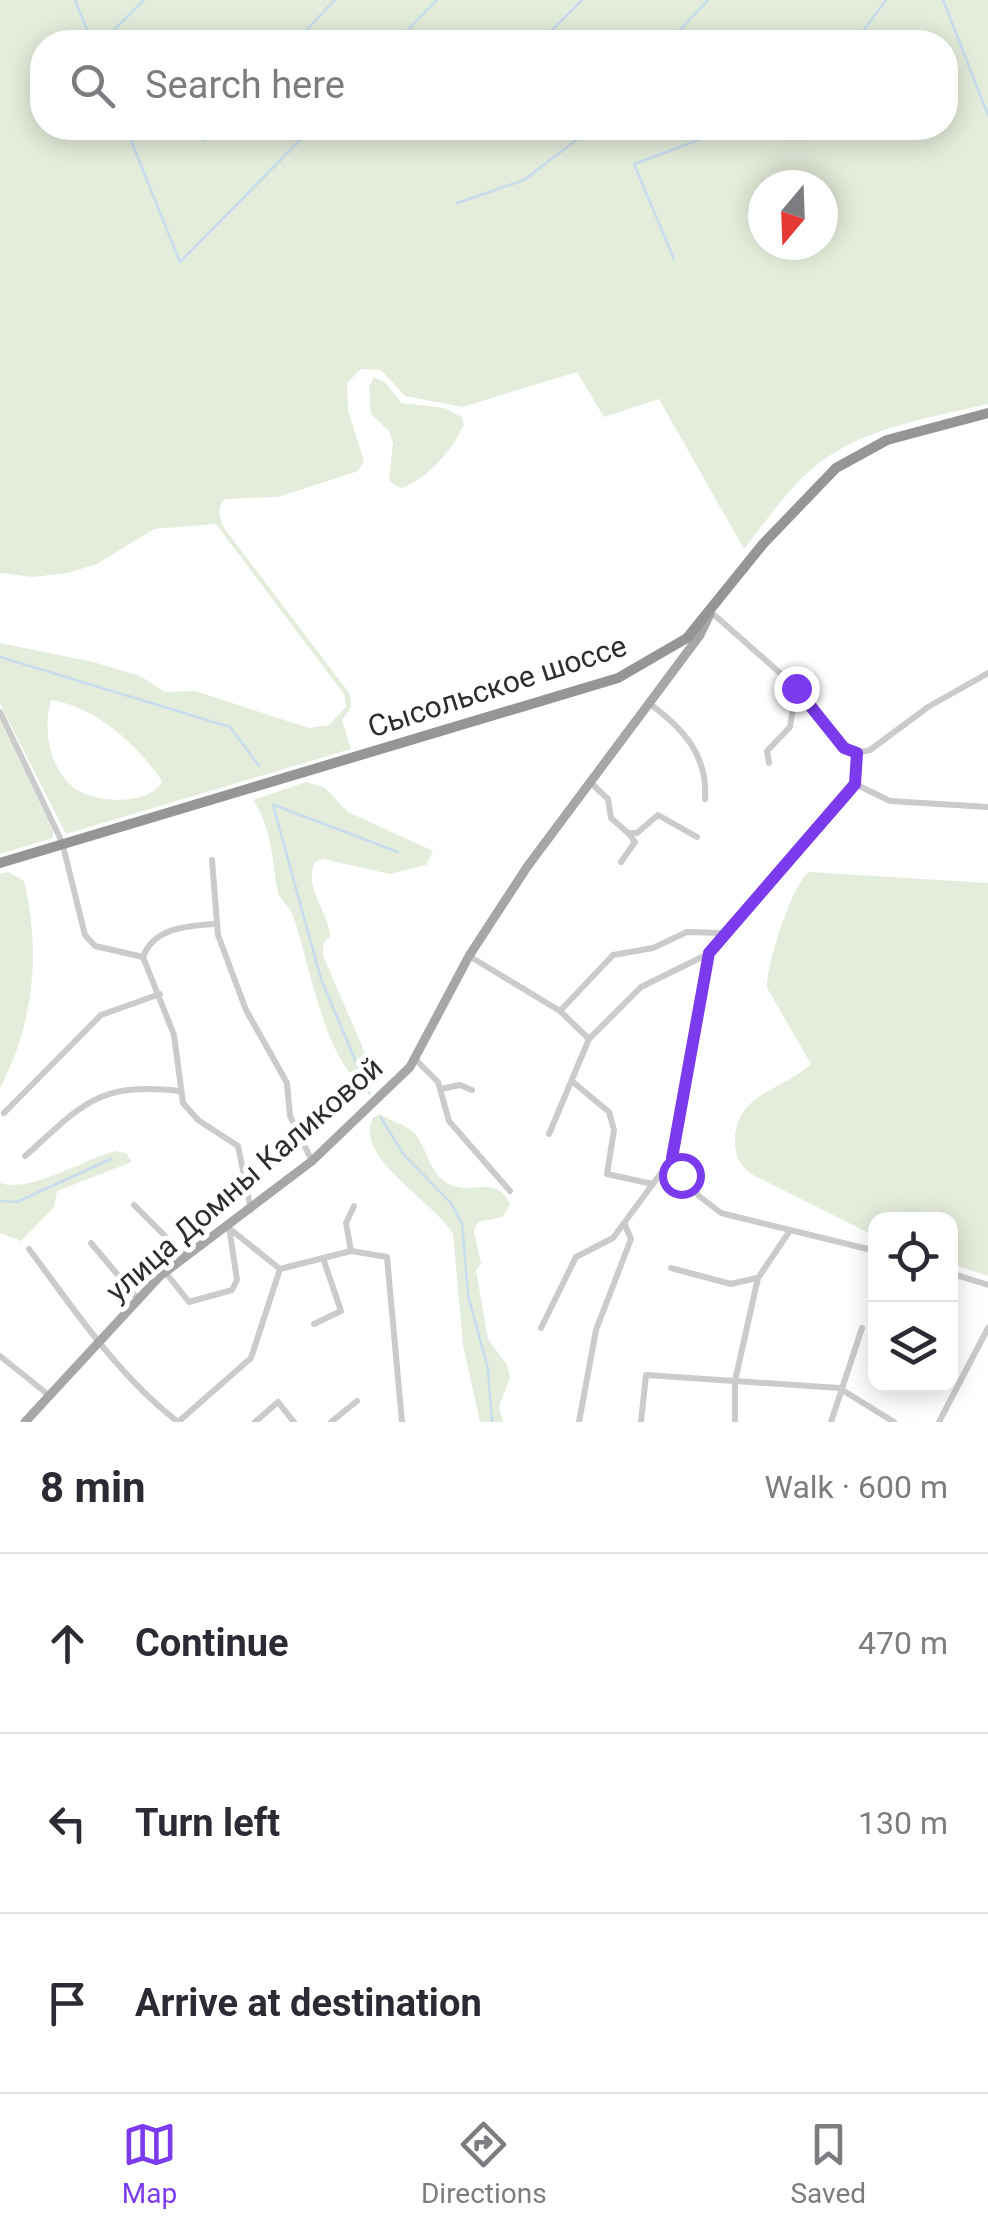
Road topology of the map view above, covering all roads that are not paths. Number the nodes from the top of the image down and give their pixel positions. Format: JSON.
{"nodes":[{"id":1,"x":988,"y":413,"type":"edge"},
{"id":2,"x":711,"y":612,"type":"junction"},
{"id":3,"x":988,"y":673,"type":"edge"},
{"id":4,"x":796,"y":688,"type":"junction"},
{"id":5,"x":650,"y":704,"type":"junction"},
{"id":6,"x":0,"y":712,"type":"edge"},
{"id":7,"x":857,"y":753,"type":"junction"},
{"id":8,"x":769,"y":763,"type":"dead end"},
{"id":9,"x":589,"y":781,"type":"junction"},
{"id":10,"x":855,"y":784,"type":"junction"},
{"id":11,"x":706,"y":800,"type":"dead end"},
{"id":12,"x":988,"y":806,"type":"edge"},
{"id":13,"x":628,"y":833,"type":"junction"},
{"id":14,"x":696,"y":837,"type":"dead end"},
{"id":15,"x":62,"y":842,"type":"junction"},
{"id":16,"x":212,"y":860,"type":"dead end"},
{"id":17,"x":620,"y":862,"type":"dead end"},
{"id":18,"x":0,"y":863,"type":"edge"},
{"id":19,"x":215,"y":924,"type":"junction"},
{"id":20,"x":722,"y":933,"type":"junction"},
{"id":21,"x":709,"y":953,"type":"junction"},
{"id":22,"x":469,"y":956,"type":"junction"},
{"id":23,"x":143,"y":957,"type":"junction"},
{"id":24,"x":160,"y":994,"type":"junction"},
{"id":25,"x":560,"y":1011,"type":"junction"},
{"id":26,"x":589,"y":1040,"type":"junction"},
{"id":27,"x":416,"y":1060,"type":"junction"},
{"id":28,"x":572,"y":1082,"type":"junction"},
{"id":29,"x":440,"y":1089,"type":"junction"},
{"id":30,"x":472,"y":1090,"type":"dead end"},
{"id":31,"x":180,"y":1091,"type":"junction"},
{"id":32,"x":4,"y":1113,"type":"dead end"},
{"id":33,"x":549,"y":1134,"type":"dead end"},
{"id":34,"x":25,"y":1156,"type":"dead end"},
{"id":35,"x":672,"y":1158,"type":"junction"},
{"id":36,"x":312,"y":1161,"type":"junction"},
{"id":37,"x":655,"y":1184,"type":"junction"},
{"id":38,"x":510,"y":1192,"type":"dead end"},
{"id":39,"x":134,"y":1205,"type":"dead end"},
{"id":40,"x":354,"y":1206,"type":"dead end"},
{"id":41,"x":252,"y":1210,"type":"junction"},
{"id":42,"x":625,"y":1225,"type":"junction"},
{"id":43,"x":229,"y":1227,"type":"junction"},
{"id":44,"x":789,"y":1232,"type":"junction"},
{"id":45,"x":91,"y":1242,"type":"dead end"},
{"id":46,"x":29,"y":1249,"type":"dead end"},
{"id":47,"x":868,"y":1249,"type":"edge"},
{"id":48,"x":351,"y":1251,"type":"junction"},
{"id":49,"x":186,"y":1258,"type":"junction"},
{"id":50,"x":324,"y":1261,"type":"junction"},
{"id":51,"x":671,"y":1268,"type":"dead end"},
{"id":52,"x":280,"y":1269,"type":"junction"},
{"id":53,"x":166,"y":1272,"type":"junction"},
{"id":54,"x":958,"y":1276,"type":"edge"},
{"id":55,"x":758,"y":1278,"type":"junction"},
{"id":56,"x":988,"y":1286,"type":"edge"},
{"id":57,"x":138,"y":1299,"type":"junction"},
{"id":58,"x":314,"y":1324,"type":"dead end"},
{"id":59,"x":541,"y":1328,"type":"dead end"},
{"id":60,"x":862,"y":1328,"type":"dead end"},
{"id":61,"x":988,"y":1328,"type":"edge"},
{"id":62,"x":99,"y":1342,"type":"junction"},
{"id":63,"x":0,"y":1356,"type":"edge"},
{"id":64,"x":735,"y":1381,"type":"junction"},
{"id":65,"x":839,"y":1388,"type":"junction"},
{"id":66,"x":50,"y":1396,"type":"junction"},
{"id":67,"x":356,"y":1401,"type":"dead end"},
{"id":68,"x":24,"y":1422,"type":"edge"},
{"id":69,"x":178,"y":1422,"type":"edge"},
{"id":70,"x":255,"y":1422,"type":"edge"},
{"id":71,"x":294,"y":1422,"type":"edge"},
{"id":72,"x":331,"y":1422,"type":"edge"},
{"id":73,"x":402,"y":1422,"type":"edge"},
{"id":74,"x":579,"y":1422,"type":"edge"},
{"id":75,"x":642,"y":1422,"type":"edge"},
{"id":76,"x":735,"y":1422,"type":"edge"},
{"id":77,"x":831,"y":1422,"type":"edge"},
{"id":78,"x":894,"y":1422,"type":"edge"},
{"id":79,"x":939,"y":1422,"type":"edge"}],
"edges":[{"from":1,"to":2,"type":"highway","name":"Сысольское шоссе"},
{"from":2,"to":4,"type":"street"},
{"from":2,"to":5,"type":"main road","name":"улица Домны Каликовой"},
{"from":2,"to":15,"type":"highway","name":"Сысольское шоссе"},
{"from":3,"to":7,"type":"street"},
{"from":4,"to":7,"type":"street"},
{"from":4,"to":8,"type":"street"},
{"from":5,"to":9,"type":"main road","name":"улица Домны Каликовой"},
{"from":5,"to":11,"type":"street"},
{"from":6,"to":15,"type":"street"},
{"from":7,"to":10,"type":"street"},
{"from":9,"to":13,"type":"street"},
{"from":9,"to":22,"type":"main road","name":"улица Домны Каликовой"},
{"from":10,"to":12,"type":"street"},
{"from":10,"to":20,"type":"street"},
{"from":13,"to":14,"type":"street"},
{"from":13,"to":17,"type":"street"},
{"from":15,"to":18,"type":"highway","name":"Сысольское шоссе"},
{"from":15,"to":23,"type":"street"},
{"from":16,"to":19,"type":"street"},
{"from":19,"to":23,"type":"street"},
{"from":19,"to":36,"type":"street"},
{"from":20,"to":21,"type":"street"},
{"from":20,"to":25,"type":"street"},
{"from":21,"to":26,"type":"street"},
{"from":21,"to":35,"type":"street"},
{"from":22,"to":25,"type":"street"},
{"from":22,"to":27,"type":"main road","name":"улица Домны Каликовой"},
{"from":23,"to":24,"type":"street"},
{"from":24,"to":31,"type":"street"},
{"from":24,"to":32,"type":"street"},
{"from":25,"to":26,"type":"street"},
{"from":26,"to":28,"type":"street"},
{"from":27,"to":29,"type":"street"},
{"from":27,"to":36,"type":"main road","name":"улица Домны Каликовой"},
{"from":28,"to":33,"type":"street"},
{"from":28,"to":37,"type":"street"},
{"from":29,"to":30,"type":"street"},
{"from":29,"to":38,"type":"street"},
{"from":31,"to":34,"type":"street"},
{"from":31,"to":41,"type":"street"},
{"from":35,"to":37,"type":"street"},
{"from":35,"to":44,"type":"street"},
{"from":36,"to":41,"type":"main road","name":"улица Домны Каликовой"},
{"from":37,"to":42,"type":"street"},
{"from":39,"to":49,"type":"street"},
{"from":40,"to":48,"type":"street"},
{"from":41,"to":43,"type":"main road","name":"улица Домны Каликовой"},
{"from":42,"to":59,"type":"street"},
{"from":42,"to":74,"type":"street"},
{"from":43,"to":49,"type":"main road","name":"улица Домны Каликовой"},
{"from":43,"to":52,"type":"street"},
{"from":43,"to":53,"type":"street"},
{"from":44,"to":47,"type":"street"},
{"from":44,"to":55,"type":"street"},
{"from":45,"to":57,"type":"street"},
{"from":46,"to":62,"type":"street"},
{"from":48,"to":50,"type":"street"},
{"from":48,"to":73,"type":"street"},
{"from":49,"to":53,"type":"main road","name":"улица Домны Каликовой"},
{"from":50,"to":52,"type":"street"},
{"from":50,"to":58,"type":"street"},
{"from":51,"to":55,"type":"street"},
{"from":52,"to":69,"type":"street"},
{"from":53,"to":57,"type":"main road","name":"улица Домны Каликовой"},
{"from":54,"to":56,"type":"street"},
{"from":55,"to":64,"type":"street"},
{"from":57,"to":62,"type":"main road","name":"улица Домны Каликовой"},
{"from":60,"to":65,"type":"street"},
{"from":61,"to":79,"type":"street"},
{"from":62,"to":66,"type":"main road","name":"улица Домны Каликовой"},
{"from":62,"to":69,"type":"street"},
{"from":63,"to":66,"type":"street"},
{"from":64,"to":65,"type":"street"},
{"from":64,"to":75,"type":"street"},
{"from":64,"to":76,"type":"street"},
{"from":65,"to":77,"type":"street"},
{"from":65,"to":78,"type":"street"},
{"from":66,"to":68,"type":"main road","name":"улица Домны Каликовой"},
{"from":67,"to":72,"type":"street"},
{"from":70,"to":71,"type":"street"}]}
